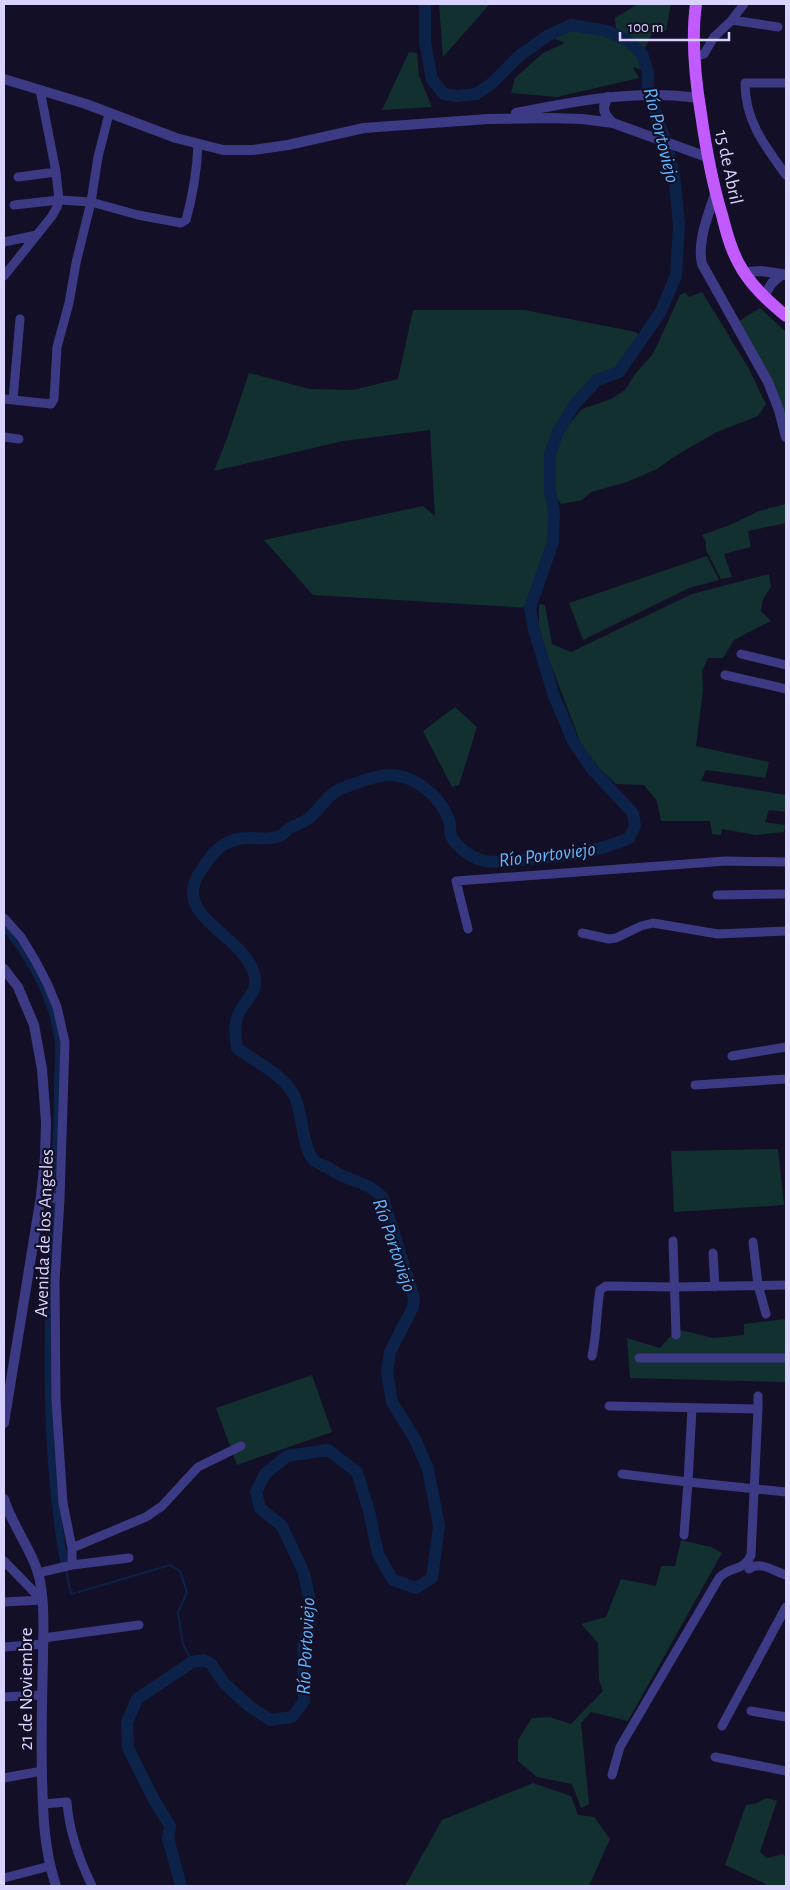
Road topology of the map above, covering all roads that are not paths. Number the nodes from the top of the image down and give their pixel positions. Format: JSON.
{"nodes":[{"id":1,"x":696,"y":4,"type":"edge"},
{"id":2,"x":744,"y":4,"type":"edge"},
{"id":3,"x":732,"y":20,"type":"junction"},
{"id":4,"x":778,"y":27,"type":"dead end"},
{"id":5,"x":694,"y":57,"type":"junction"},
{"id":6,"x":4,"y":79,"type":"edge"},
{"id":7,"x":786,"y":83,"type":"edge"},
{"id":8,"x":40,"y":90,"type":"junction"},
{"id":9,"x":610,"y":97,"type":"junction"},
{"id":10,"x":698,"y":98,"type":"junction"},
{"id":11,"x":109,"y":114,"type":"junction"},
{"id":12,"x":488,"y":119,"type":"junction"},
{"id":13,"x":618,"y":125,"type":"junction"},
{"id":14,"x":198,"y":144,"type":"junction"},
{"id":15,"x":707,"y":157,"type":"junction"},
{"id":16,"x":56,"y":172,"type":"junction"},
{"id":17,"x":785,"y":172,"type":"edge"},
{"id":18,"x":18,"y":177,"type":"dead end"},
{"id":19,"x":715,"y":194,"type":"junction"},
{"id":20,"x":59,"y":200,"type":"junction"},
{"id":21,"x":91,"y":202,"type":"junction"},
{"id":22,"x":14,"y":205,"type":"dead end"},
{"id":23,"x":37,"y":235,"type":"junction"},
{"id":24,"x":4,"y":242,"type":"edge"},
{"id":25,"x":744,"y":272,"type":"junction"},
{"id":26,"x":784,"y":275,"type":"edge"},
{"id":27,"x":4,"y":276,"type":"edge"},
{"id":28,"x":764,"y":296,"type":"junction"},
{"id":29,"x":786,"y":316,"type":"edge"},
{"id":30,"x":20,"y":319,"type":"dead end"},
{"id":31,"x":4,"y":399,"type":"edge"},
{"id":32,"x":14,"y":400,"type":"junction"},
{"id":33,"x":4,"y":436,"type":"edge"},
{"id":34,"x":786,"y":437,"type":"edge"},
{"id":35,"x":20,"y":439,"type":"dead end"},
{"id":36,"x":741,"y":654,"type":"dead end"},
{"id":37,"x":786,"y":665,"type":"edge"},
{"id":38,"x":725,"y":675,"type":"dead end"},
{"id":39,"x":786,"y":689,"type":"edge"},
{"id":40,"x":786,"y":862,"type":"edge"},
{"id":41,"x":786,"y":894,"type":"edge"},
{"id":42,"x":717,"y":895,"type":"dead end"},
{"id":43,"x":4,"y":918,"type":"edge"},
{"id":44,"x":468,"y":929,"type":"dead end"},
{"id":45,"x":786,"y":931,"type":"edge"},
{"id":46,"x":582,"y":933,"type":"dead end"},
{"id":47,"x":4,"y":969,"type":"edge"},
{"id":48,"x":786,"y":1047,"type":"edge"},
{"id":49,"x":732,"y":1056,"type":"dead end"},
{"id":50,"x":786,"y":1079,"type":"edge"},
{"id":51,"x":695,"y":1085,"type":"dead end"},
{"id":52,"x":51,"y":1198,"type":"junction"},
{"id":53,"x":673,"y":1241,"type":"dead end"},
{"id":54,"x":754,"y":1242,"type":"dead end"},
{"id":55,"x":713,"y":1252,"type":"dead end"},
{"id":56,"x":758,"y":1285,"type":"junction"},
{"id":57,"x":786,"y":1285,"type":"edge"},
{"id":58,"x":675,"y":1287,"type":"junction"},
{"id":59,"x":715,"y":1287,"type":"junction"},
{"id":60,"x":766,"y":1314,"type":"dead end"},
{"id":61,"x":676,"y":1335,"type":"dead end"},
{"id":62,"x":592,"y":1356,"type":"dead end"},
{"id":63,"x":639,"y":1358,"type":"dead end"},
{"id":64,"x":786,"y":1358,"type":"edge"},
{"id":65,"x":758,"y":1396,"type":"dead end"},
{"id":66,"x":609,"y":1406,"type":"dead end"},
{"id":67,"x":692,"y":1408,"type":"junction"},
{"id":68,"x":758,"y":1409,"type":"junction"},
{"id":69,"x":4,"y":1423,"type":"edge"},
{"id":70,"x":241,"y":1446,"type":"dead end"},
{"id":71,"x":622,"y":1474,"type":"dead end"},
{"id":72,"x":688,"y":1482,"type":"junction"},
{"id":73,"x":755,"y":1489,"type":"junction"},
{"id":74,"x":786,"y":1492,"type":"edge"},
{"id":75,"x":4,"y":1499,"type":"edge"},
{"id":76,"x":684,"y":1535,"type":"dead end"},
{"id":77,"x":72,"y":1548,"type":"junction"},
{"id":78,"x":129,"y":1558,"type":"dead end"},
{"id":79,"x":4,"y":1561,"type":"edge"},
{"id":80,"x":72,"y":1565,"type":"junction"},
{"id":81,"x":749,"y":1569,"type":"dead end"},
{"id":82,"x":38,"y":1573,"type":"junction"},
{"id":83,"x":786,"y":1575,"type":"edge"},
{"id":84,"x":42,"y":1600,"type":"junction"},
{"id":85,"x":4,"y":1602,"type":"edge"},
{"id":86,"x":786,"y":1607,"type":"edge"},
{"id":87,"x":139,"y":1624,"type":"dead end"},
{"id":88,"x":43,"y":1641,"type":"junction"},
{"id":89,"x":4,"y":1647,"type":"edge"},
{"id":90,"x":42,"y":1695,"type":"junction"},
{"id":91,"x":4,"y":1697,"type":"edge"},
{"id":92,"x":751,"y":1711,"type":"dead end"},
{"id":93,"x":786,"y":1717,"type":"edge"},
{"id":94,"x":722,"y":1726,"type":"dead end"},
{"id":95,"x":714,"y":1757,"type":"dead end"},
{"id":96,"x":42,"y":1771,"type":"junction"},
{"id":97,"x":786,"y":1771,"type":"edge"},
{"id":98,"x":612,"y":1775,"type":"dead end"},
{"id":99,"x":4,"y":1778,"type":"edge"},
{"id":100,"x":43,"y":1804,"type":"junction"},
{"id":101,"x":50,"y":1866,"type":"junction"},
{"id":102,"x":4,"y":1878,"type":"edge"},
{"id":103,"x":56,"y":1886,"type":"edge"},
{"id":104,"x":92,"y":1886,"type":"edge"}],
"edges":[{"from":1,"to":5,"type":"main road","name":"15 de Abril"},
{"from":2,"to":3,"type":"street"},
{"from":3,"to":4,"type":"street"},
{"from":3,"to":5,"type":"street"},
{"from":5,"to":10,"type":"main road","name":"15 de Abril"},
{"from":6,"to":8,"type":"street"},
{"from":7,"to":17,"type":"street"},
{"from":8,"to":11,"type":"street"},
{"from":8,"to":16,"type":"street"},
{"from":9,"to":10,"type":"street"},
{"from":9,"to":12,"type":"street"},
{"from":9,"to":13,"type":"street"},
{"from":10,"to":15,"type":"main road","name":"15 de Abril"},
{"from":11,"to":14,"type":"street"},
{"from":11,"to":21,"type":"street"},
{"from":12,"to":13,"type":"street"},
{"from":12,"to":14,"type":"street"},
{"from":13,"to":15,"type":"street"},
{"from":14,"to":21,"type":"street"},
{"from":15,"to":19,"type":"main road","name":"15 de Abril"},
{"from":16,"to":18,"type":"street"},
{"from":16,"to":20,"type":"street"},
{"from":19,"to":25,"type":"main road","name":"15 de Abril"},
{"from":19,"to":34,"type":"street"},
{"from":20,"to":21,"type":"street"},
{"from":20,"to":22,"type":"street"},
{"from":20,"to":23,"type":"street"},
{"from":21,"to":32,"type":"street"},
{"from":23,"to":24,"type":"street"},
{"from":23,"to":27,"type":"street"},
{"from":25,"to":26,"type":"street"},
{"from":25,"to":28,"type":"main road","name":"15 de Abril"},
{"from":26,"to":28,"type":"street"},
{"from":28,"to":29,"type":"main road","name":"15 de Abril"},
{"from":30,"to":32,"type":"street"},
{"from":31,"to":32,"type":"street"},
{"from":33,"to":35,"type":"street"},
{"from":36,"to":37,"type":"street"},
{"from":38,"to":39,"type":"street"},
{"from":40,"to":44,"type":"street"},
{"from":41,"to":42,"type":"street"},
{"from":43,"to":52,"type":"street","name":"Avenida de los Angeles"},
{"from":45,"to":46,"type":"street"},
{"from":47,"to":52,"type":"street"},
{"from":48,"to":49,"type":"street"},
{"from":50,"to":51,"type":"street"},
{"from":52,"to":69,"type":"street"},
{"from":52,"to":77,"type":"street","name":"Avenida de los Angeles"},
{"from":53,"to":58,"type":"street"},
{"from":54,"to":56,"type":"street"},
{"from":55,"to":59,"type":"street"},
{"from":56,"to":57,"type":"street"},
{"from":56,"to":59,"type":"street"},
{"from":56,"to":60,"type":"street"},
{"from":58,"to":59,"type":"street"},
{"from":58,"to":61,"type":"street"},
{"from":58,"to":62,"type":"street"},
{"from":63,"to":64,"type":"street"},
{"from":65,"to":68,"type":"street"},
{"from":66,"to":67,"type":"street"},
{"from":67,"to":68,"type":"street"},
{"from":67,"to":72,"type":"street"},
{"from":68,"to":73,"type":"street"},
{"from":70,"to":77,"type":"street"},
{"from":71,"to":72,"type":"street"},
{"from":72,"to":73,"type":"street"},
{"from":72,"to":76,"type":"street"},
{"from":73,"to":74,"type":"street"},
{"from":73,"to":98,"type":"street"},
{"from":75,"to":82,"type":"street","name":"21 de Noviembre"},
{"from":77,"to":80,"type":"street","name":"Avenida de los Angeles"},
{"from":78,"to":80,"type":"street"},
{"from":79,"to":84,"type":"street"},
{"from":80,"to":82,"type":"street"},
{"from":81,"to":83,"type":"street"},
{"from":82,"to":84,"type":"street","name":"21 de Noviembre"},
{"from":84,"to":85,"type":"street"},
{"from":84,"to":88,"type":"street","name":"21 de Noviembre"},
{"from":86,"to":94,"type":"street"},
{"from":87,"to":88,"type":"street"},
{"from":88,"to":89,"type":"street"},
{"from":88,"to":90,"type":"street","name":"21 de Noviembre"},
{"from":90,"to":91,"type":"street"},
{"from":90,"to":96,"type":"street","name":"21 de Noviembre"},
{"from":92,"to":93,"type":"street"},
{"from":95,"to":97,"type":"street"},
{"from":96,"to":99,"type":"street"},
{"from":96,"to":100,"type":"street","name":"21 de Noviembre"},
{"from":100,"to":101,"type":"street","name":"21 de Noviembre"},
{"from":100,"to":104,"type":"street"},
{"from":101,"to":102,"type":"street"},
{"from":101,"to":103,"type":"street","name":"21 de Noviembre"}]}
